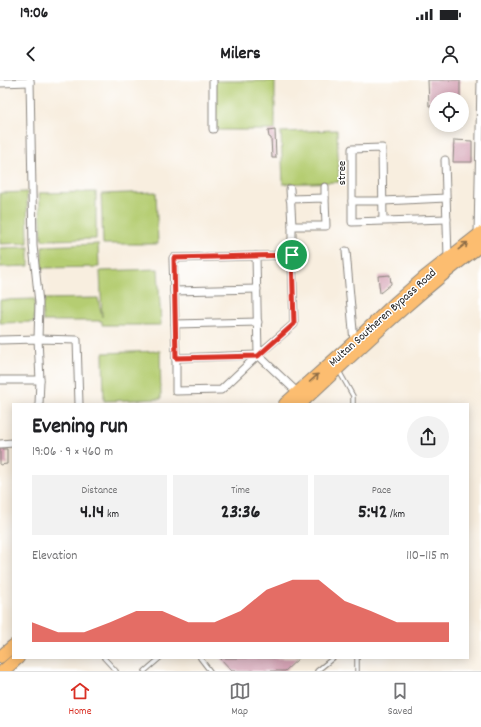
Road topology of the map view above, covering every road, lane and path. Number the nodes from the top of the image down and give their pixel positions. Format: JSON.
{"nodes":[{"id":1,"x":213,"y":80,"type":"edge"},
{"id":2,"x":481,"y":80,"type":"edge"},
{"id":3,"x":30,"y":81,"type":"edge"},
{"id":4,"x":0,"y":83,"type":"edge"},
{"id":5,"x":213,"y":129,"type":"dead end"},
{"id":6,"x":445,"y":160,"type":"dead end"},
{"id":7,"x":325,"y":187,"type":"dead end"},
{"id":8,"x":290,"y":189,"type":"dead end"},
{"id":9,"x":290,"y":198,"type":"junction"},
{"id":10,"x":325,"y":198,"type":"junction"},
{"id":11,"x":446,"y":198,"type":"junction"},
{"id":12,"x":352,"y":201,"type":"junction"},
{"id":13,"x":383,"y":201,"type":"junction"},
{"id":14,"x":447,"y":219,"type":"junction"},
{"id":15,"x":383,"y":221,"type":"junction"},
{"id":16,"x":292,"y":226,"type":"junction"},
{"id":17,"x":480,"y":237,"type":"edge"},
{"id":18,"x":346,"y":251,"type":"dead end"},
{"id":19,"x":292,"y":255,"type":"junction"},
{"id":20,"x":256,"y":256,"type":"junction"},
{"id":21,"x":448,"y":258,"type":"junction"},
{"id":22,"x":257,"y":289,"type":"junction"},
{"id":23,"x":174,"y":291,"type":"junction"},
{"id":24,"x":258,"y":322,"type":"junction"},
{"id":25,"x":175,"y":324,"type":"junction"},
{"id":26,"x":38,"y":339,"type":"junction"},
{"id":27,"x":0,"y":340,"type":"edge"},
{"id":28,"x":354,"y":342,"type":"junction"},
{"id":29,"x":258,"y":356,"type":"junction"},
{"id":30,"x":176,"y":358,"type":"junction"},
{"id":31,"x":338,"y":369,"type":"junction"},
{"id":32,"x":0,"y":380,"type":"edge"},
{"id":33,"x":40,"y":380,"type":"junction"},
{"id":34,"x":299,"y":398,"type":"edge"},
{"id":35,"x":39,"y":403,"type":"edge"},
{"id":36,"x":80,"y":403,"type":"edge"},
{"id":37,"x":287,"y":403,"type":"edge"},
{"id":38,"x":353,"y":403,"type":"edge"},
{"id":39,"x":12,"y":443,"type":"edge"},
{"id":40,"x":0,"y":444,"type":"edge"},
{"id":41,"x":12,"y":647,"type":"edge"},
{"id":42,"x":0,"y":658,"type":"edge"},
{"id":43,"x":17,"y":659,"type":"edge"},
{"id":44,"x":105,"y":659,"type":"edge"},
{"id":45,"x":159,"y":659,"type":"edge"},
{"id":46,"x":201,"y":659,"type":"edge"},
{"id":47,"x":331,"y":659,"type":"edge"},
{"id":48,"x":357,"y":659,"type":"edge"},
{"id":49,"x":3,"y":671,"type":"edge"},
{"id":50,"x":116,"y":671,"type":"edge"},
{"id":51,"x":145,"y":671,"type":"edge"},
{"id":52,"x":210,"y":671,"type":"edge"},
{"id":53,"x":317,"y":671,"type":"edge"},
{"id":54,"x":358,"y":671,"type":"edge"}],
"edges":[{"from":1,"to":5,"type":"street"},
{"from":2,"to":17,"type":"street"},
{"from":3,"to":4,"type":"street"},
{"from":3,"to":26,"type":"street"},
{"from":6,"to":11,"type":"street"},
{"from":7,"to":10,"type":"street"},
{"from":8,"to":9,"type":"street"},
{"from":9,"to":10,"type":"street"},
{"from":9,"to":16,"type":"street"},
{"from":10,"to":16,"type":"street"},
{"from":11,"to":13,"type":"street"},
{"from":11,"to":14,"type":"street"},
{"from":12,"to":13,"type":"street"},
{"from":12,"to":13,"type":"street","name":"stree"},
{"from":12,"to":15,"type":"street","name":"stree"},
{"from":13,"to":15,"type":"street","name":"stree"},
{"from":14,"to":15,"type":"street","name":"stree"},
{"from":14,"to":21,"type":"street"},
{"from":16,"to":19,"type":"street"},
{"from":21,"to":17,"type":"highway","name":"Multan Southeren Bypass Road","one_way":true},
{"from":17,"to":31,"type":"highway","name":"Multan Southeren Bypass Road"},
{"from":18,"to":28,"type":"street"},
{"from":19,"to":20,"type":"street"},
{"from":19,"to":29,"type":"street"},
{"from":20,"to":22,"type":"street"},
{"from":20,"to":23,"type":"street"},
{"from":21,"to":28,"type":"highway","name":"Multan Southeren Bypass Road"},
{"from":22,"to":23,"type":"street"},
{"from":22,"to":24,"type":"street"},
{"from":23,"to":25,"type":"street"},
{"from":24,"to":25,"type":"street"},
{"from":24,"to":29,"type":"street"},
{"from":25,"to":30,"type":"street"},
{"from":26,"to":27,"type":"street"},
{"from":26,"to":33,"type":"street"},
{"from":26,"to":36,"type":"street"},
{"from":34,"to":28,"type":"highway","name":"Multan Southeren Bypass Road","one_way":true},
{"from":29,"to":30,"type":"street"},
{"from":29,"to":30,"type":"street"},
{"from":29,"to":34,"type":"street"},
{"from":31,"to":34,"type":"highway","name":"Multan Southeren Bypass Road"},
{"from":31,"to":38,"type":"lane"},
{"from":32,"to":33,"type":"street"},
{"from":33,"to":35,"type":"street"},
{"from":34,"to":37,"type":"highway","name":"Multan Southeren Bypass Road"},
{"from":39,"to":40,"type":"street"},
{"from":41,"to":42,"type":"highway"},
{"from":43,"to":49,"type":"highway"},
{"from":44,"to":50,"type":"lane"},
{"from":45,"to":51,"type":"lane"},
{"from":46,"to":52,"type":"lane"},
{"from":47,"to":53,"type":"lane"},
{"from":48,"to":54,"type":"lane"}]}
